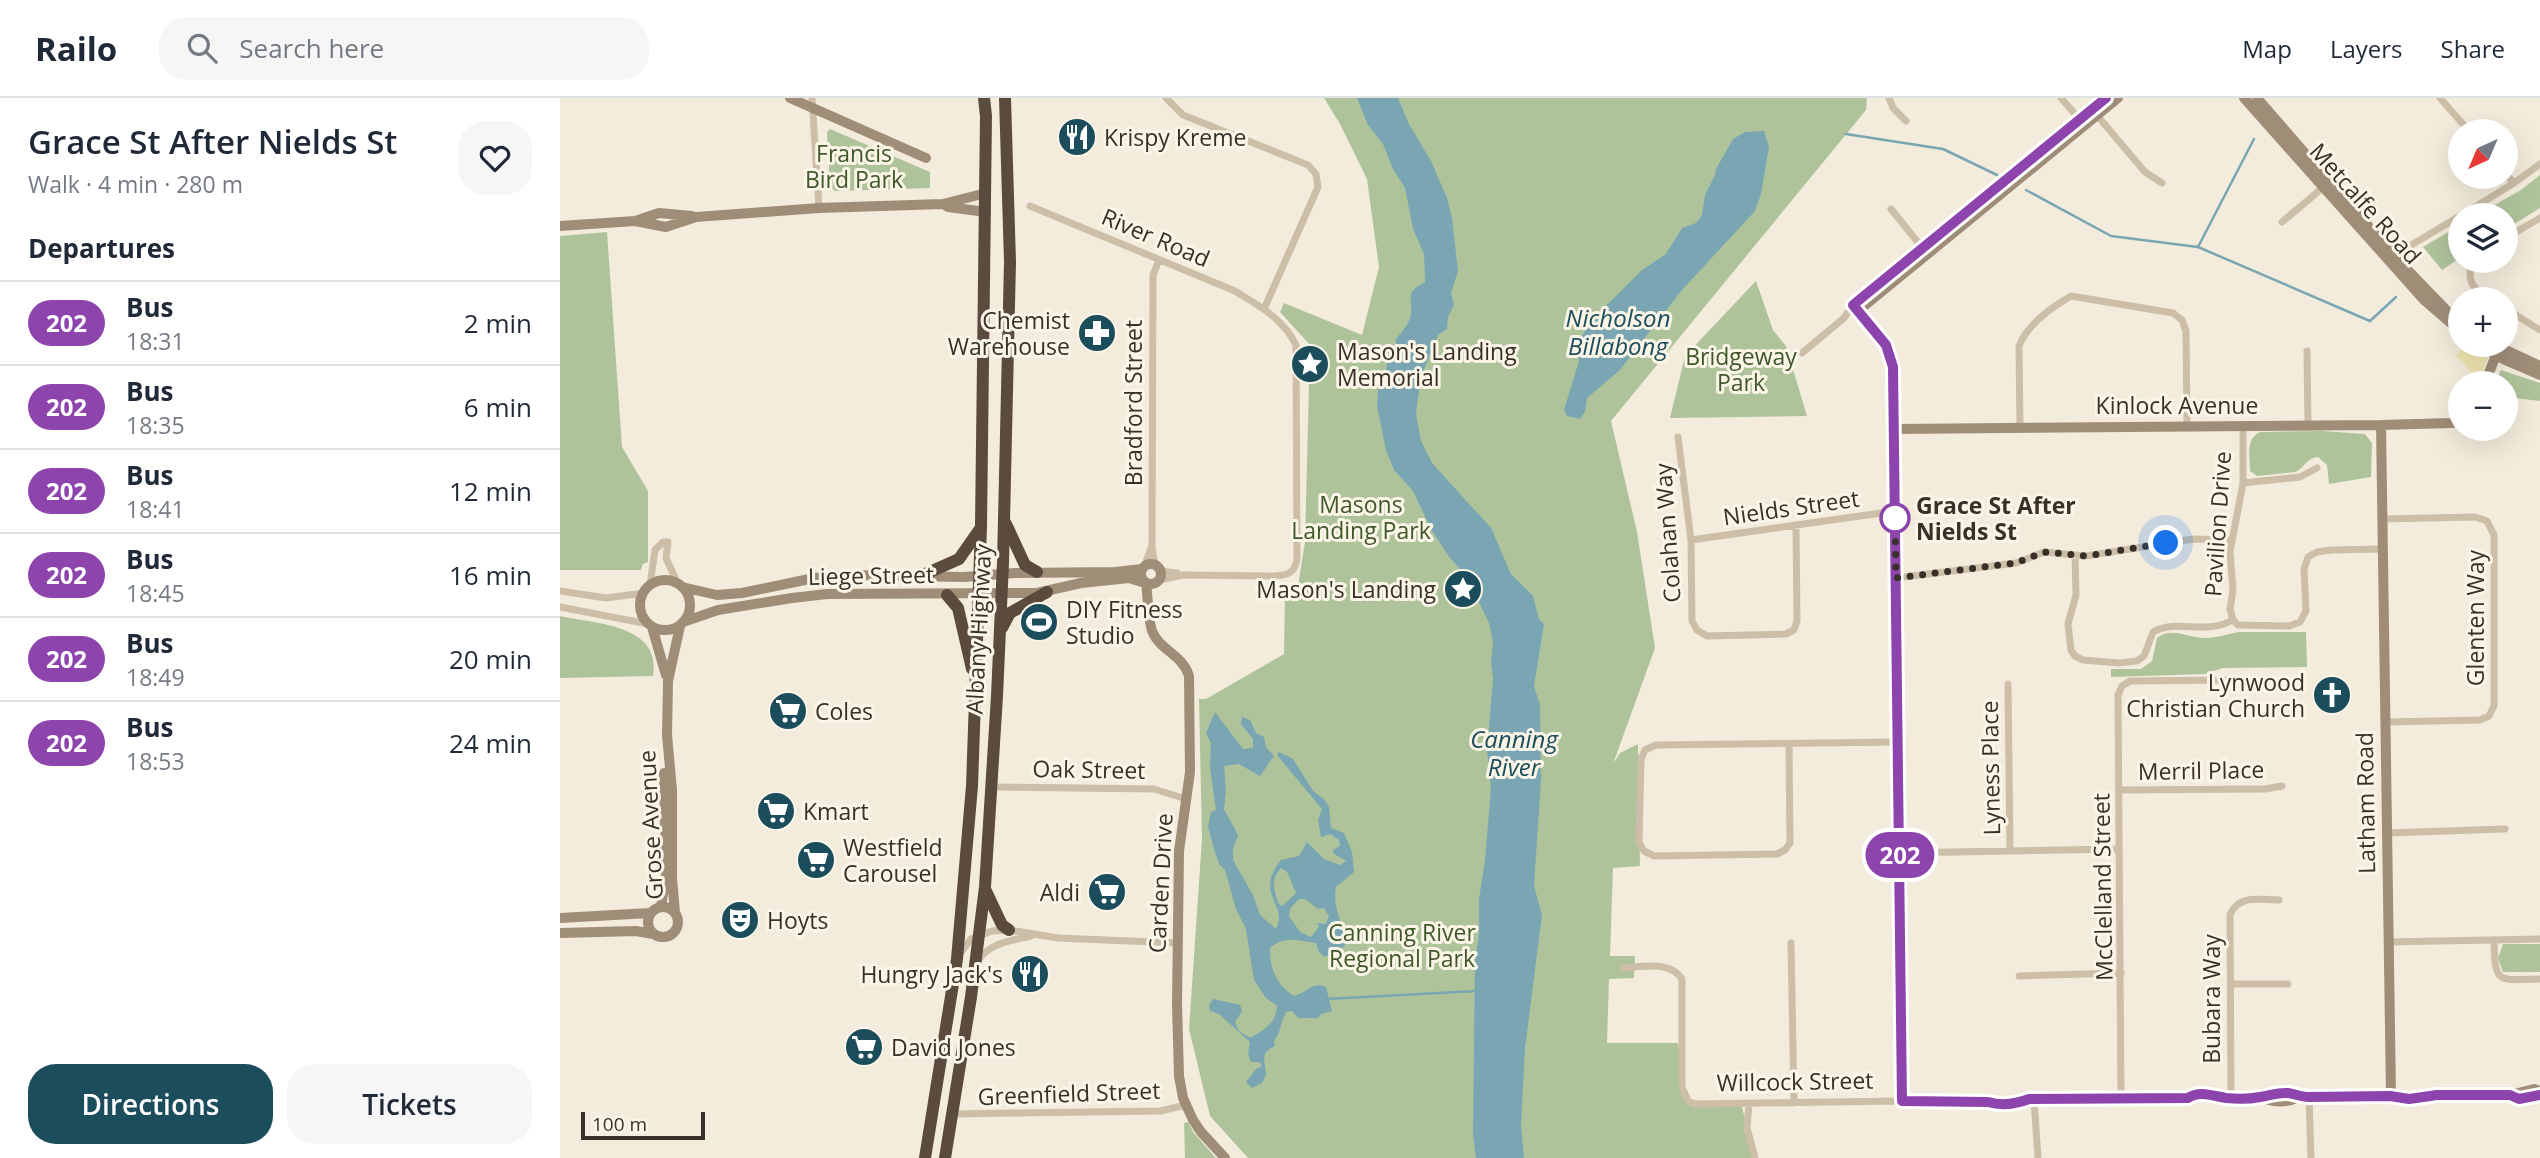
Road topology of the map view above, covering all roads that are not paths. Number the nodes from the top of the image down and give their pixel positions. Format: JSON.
{"nodes":[{"id":1,"x":790,"y":98,"type":"edge"},
{"id":2,"x":984,"y":98,"type":"edge"},
{"id":3,"x":1005,"y":98,"type":"edge"},
{"id":4,"x":1166,"y":98,"type":"edge"},
{"id":5,"x":1889,"y":98,"type":"edge"},
{"id":6,"x":2061,"y":98,"type":"edge"},
{"id":7,"x":2106,"y":98,"type":"edge"},
{"id":8,"x":2119,"y":98,"type":"edge"},
{"id":9,"x":2244,"y":98,"type":"edge"},
{"id":10,"x":2257,"y":98,"type":"edge"},
{"id":11,"x":2440,"y":98,"type":"edge"},
{"id":12,"x":812,"y":103,"type":"edge"},
{"id":13,"x":2095,"y":113,"type":"junction"},
{"id":14,"x":2458,"y":119,"type":"edge"},
{"id":15,"x":1906,"y":121,"type":"dead end"},
{"id":16,"x":2082,"y":123,"type":"junction"},
{"id":17,"x":926,"y":158,"type":"dead end"},
{"id":18,"x":2540,"y":164,"type":"edge"},
{"id":19,"x":2518,"y":181,"type":"edge"},
{"id":20,"x":2162,"y":183,"type":"dead end"},
{"id":21,"x":2326,"y":185,"type":"junction"},
{"id":22,"x":2505,"y":189,"type":"edge"},
{"id":23,"x":986,"y":193,"type":"junction"},
{"id":24,"x":2482,"y":203,"type":"edge"},
{"id":25,"x":943,"y":204,"type":"junction"},
{"id":26,"x":1030,"y":206,"type":"dead end"},
{"id":27,"x":820,"y":208,"type":"junction"},
{"id":28,"x":1891,"y":209,"type":"dead end"},
{"id":29,"x":986,"y":212,"type":"junction"},
{"id":30,"x":2540,"y":218,"type":"edge"},
{"id":31,"x":2282,"y":222,"type":"dead end"},
{"id":32,"x":2448,"y":224,"type":"edge"},
{"id":33,"x":560,"y":226,"type":"edge"},
{"id":34,"x":2518,"y":231,"type":"edge"},
{"id":35,"x":1925,"y":251,"type":"junction"},
{"id":36,"x":1159,"y":260,"type":"junction"},
{"id":37,"x":2393,"y":260,"type":"junction"},
{"id":38,"x":1264,"y":309,"type":"junction"},
{"id":39,"x":1854,"y":310,"type":"junction"},
{"id":40,"x":2448,"y":311,"type":"edge"},
{"id":41,"x":2518,"y":316,"type":"edge"},
{"id":42,"x":2448,"y":321,"type":"edge"},
{"id":43,"x":2540,"y":330,"type":"edge"},
{"id":44,"x":2307,"y":351,"type":"dead end"},
{"id":45,"x":1802,"y":353,"type":"dead end"},
{"id":46,"x":2509,"y":357,"type":"edge"},
{"id":47,"x":2515,"y":357,"type":"edge"},
{"id":48,"x":2540,"y":366,"type":"edge"},
{"id":49,"x":2540,"y":375,"type":"edge"},
{"id":50,"x":2448,"y":423,"type":"edge"},
{"id":51,"x":2308,"y":425,"type":"junction"},
{"id":52,"x":2381,"y":425,"type":"junction"},
{"id":53,"x":2187,"y":426,"type":"junction"},
{"id":54,"x":2243,"y":426,"type":"junction"},
{"id":55,"x":2020,"y":428,"type":"junction"},
{"id":56,"x":1894,"y":429,"type":"junction"},
{"id":57,"x":1678,"y":437,"type":"dead end"},
{"id":58,"x":2317,"y":468,"type":"dead end"},
{"id":59,"x":2243,"y":483,"type":"junction"},
{"id":60,"x":1895,"y":511,"type":"junction"},
{"id":61,"x":2383,"y":519,"type":"junction"},
{"id":62,"x":1004,"y":520,"type":"junction"},
{"id":63,"x":1796,"y":525,"type":"junction"},
{"id":64,"x":981,"y":526,"type":"junction"},
{"id":65,"x":1691,"y":540,"type":"junction"},
{"id":66,"x":2231,"y":540,"type":"junction"},
{"id":67,"x":1152,"y":547,"type":"junction"},
{"id":68,"x":2384,"y":549,"type":"junction"},
{"id":69,"x":2075,"y":556,"type":"junction"},
{"id":70,"x":1143,"y":568,"type":"junction"},
{"id":71,"x":1037,"y":572,"type":"junction"},
{"id":72,"x":1290,"y":573,"type":"joint"},
{"id":73,"x":1003,"y":574,"type":"junction"},
{"id":74,"x":923,"y":575,"type":"junction"},
{"id":75,"x":979,"y":576,"type":"junction"},
{"id":76,"x":1153,"y":578,"type":"junction"},
{"id":77,"x":1896,"y":578,"type":"junction"},
{"id":78,"x":680,"y":586,"type":"junction"},
{"id":79,"x":647,"y":589,"type":"junction"},
{"id":80,"x":560,"y":591,"type":"edge"},
{"id":81,"x":1047,"y":592,"type":"junction"},
{"id":82,"x":978,"y":593,"type":"junction"},
{"id":83,"x":1002,"y":593,"type":"junction"},
{"id":84,"x":947,"y":594,"type":"junction"},
{"id":85,"x":560,"y":607,"type":"edge"},
{"id":86,"x":2233,"y":620,"type":"junction"},
{"id":87,"x":681,"y":624,"type":"junction"},
{"id":88,"x":650,"y":625,"type":"junction"},
{"id":89,"x":1000,"y":632,"type":"junction"},
{"id":90,"x":2228,"y":680,"type":"dead end"},
{"id":91,"x":668,"y":681,"type":"junction"},
{"id":92,"x":2008,"y":684,"type":"dead end"},
{"id":93,"x":976,"y":687,"type":"junction"},
{"id":94,"x":2386,"y":722,"type":"junction"},
{"id":95,"x":667,"y":735,"type":"junction"},
{"id":96,"x":1899,"y":742,"type":"junction"},
{"id":97,"x":1789,"y":745,"type":"junction"},
{"id":98,"x":991,"y":786,"type":"junction"},
{"id":99,"x":2281,"y":786,"type":"dead end"},
{"id":100,"x":2120,"y":790,"type":"junction"},
{"id":101,"x":1186,"y":799,"type":"junction"},
{"id":102,"x":2505,"y":830,"type":"dead end"},
{"id":103,"x":2387,"y":833,"type":"junction"},
{"id":104,"x":2119,"y":849,"type":"junction"},
{"id":105,"x":2010,"y":851,"type":"junction"},
{"id":106,"x":1900,"y":853,"type":"junction"},
{"id":107,"x":985,"y":887,"type":"junction"},
{"id":108,"x":2279,"y":900,"type":"dead end"},
{"id":109,"x":660,"y":906,"type":"junction"},
{"id":110,"x":675,"y":913,"type":"junction"},
{"id":111,"x":650,"y":914,"type":"junction"},
{"id":112,"x":560,"y":918,"type":"edge"},
{"id":113,"x":1009,"y":930,"type":"junction"},
{"id":114,"x":560,"y":933,"type":"edge"},
{"id":115,"x":653,"y":934,"type":"junction"},
{"id":116,"x":975,"y":936,"type":"junction"},
{"id":117,"x":1035,"y":936,"type":"junction"},
{"id":118,"x":2540,"y":939,"type":"edge"},
{"id":119,"x":2494,"y":940,"type":"junction"},
{"id":120,"x":2388,"y":942,"type":"junction"},
{"id":121,"x":1178,"y":943,"type":"junction"},
{"id":122,"x":1791,"y":943,"type":"dead end"},
{"id":123,"x":957,"y":959,"type":"junction"},
{"id":124,"x":976,"y":964,"type":"junction"},
{"id":125,"x":1623,"y":968,"type":"dead end"},
{"id":126,"x":2121,"y":973,"type":"junction"},
{"id":127,"x":2020,"y":976,"type":"dead end"},
{"id":128,"x":2540,"y":979,"type":"edge"},
{"id":129,"x":2231,"y":984,"type":"junction"},
{"id":130,"x":2288,"y":984,"type":"dead end"},
{"id":131,"x":2540,"y":1093,"type":"edge"},
{"id":132,"x":2394,"y":1096,"type":"junction"},
{"id":133,"x":2304,"y":1097,"type":"junction"},
{"id":134,"x":2121,"y":1098,"type":"junction"},
{"id":135,"x":2227,"y":1098,"type":"junction"},
{"id":136,"x":2032,"y":1099,"type":"junction"},
{"id":137,"x":1902,"y":1101,"type":"junction"},
{"id":138,"x":1794,"y":1102,"type":"junction"},
{"id":139,"x":1749,"y":1103,"type":"junction"},
{"id":140,"x":1186,"y":1105,"type":"junction"},
{"id":141,"x":952,"y":1114,"type":"junction"},
{"id":142,"x":925,"y":1158,"type":"edge"},
{"id":143,"x":945,"y":1158,"type":"edge"},
{"id":144,"x":1226,"y":1158,"type":"edge"},
{"id":145,"x":1755,"y":1158,"type":"edge"},
{"id":146,"x":2038,"y":1158,"type":"edge"},
{"id":147,"x":2311,"y":1158,"type":"edge"}],
"edges":[{"from":1,"to":12,"type":"street"},
{"from":2,"to":23,"type":"highway","name":"Albany Highway"},
{"from":3,"to":62,"type":"highway","name":"Albany Highway"},
{"from":4,"to":38,"type":"street"},
{"from":5,"to":15,"type":"street"},
{"from":6,"to":16,"type":"street"},
{"from":7,"to":13,"type":"street"},
{"from":8,"to":13,"type":"street"},
{"from":9,"to":21,"type":"street","name":"Metcalfe Road"},
{"from":10,"to":21,"type":"street","name":"Metcalfe Road"},
{"from":11,"to":14,"type":"street"},
{"from":12,"to":17,"type":"street"},
{"from":12,"to":27,"type":"street"},
{"from":13,"to":16,"type":"street"},
{"from":13,"to":20,"type":"street"},
{"from":16,"to":35,"type":"street"},
{"from":18,"to":19,"type":"street"},
{"from":21,"to":31,"type":"street"},
{"from":21,"to":37,"type":"street","name":"Metcalfe Road"},
{"from":22,"to":24,"type":"street"},
{"from":23,"to":25,"type":"street"},
{"from":23,"to":29,"type":"highway","name":"Albany Highway"},
{"from":25,"to":27,"type":"street"},
{"from":25,"to":29,"type":"street"},
{"from":26,"to":36,"type":"street","name":"River Road"},
{"from":27,"to":33,"type":"street"},
{"from":28,"to":35,"type":"street"},
{"from":29,"to":64,"type":"highway","name":"Albany Highway"},
{"from":30,"to":34,"type":"street"},
{"from":32,"to":37,"type":"street"},
{"from":35,"to":39,"type":"street"},
{"from":36,"to":38,"type":"street","name":"River Road"},
{"from":36,"to":67,"type":"street","name":"Bradford Street"},
{"from":37,"to":40,"type":"street","name":"Metcalfe Road"},
{"from":37,"to":42,"type":"street","name":"Metcalfe Road"},
{"from":38,"to":72,"type":"street","name":"River Road"},
{"from":39,"to":45,"type":"street"},
{"from":39,"to":56,"type":"street"},
{"from":41,"to":43,"type":"street"},
{"from":44,"to":51,"type":"street"},
{"from":46,"to":49,"type":"street"},
{"from":47,"to":48,"type":"street"},
{"from":50,"to":52,"type":"street","name":"Kinlock Avenue"},
{"from":51,"to":52,"type":"street","name":"Kinlock Avenue"},
{"from":51,"to":54,"type":"street","name":"Kinlock Avenue"},
{"from":52,"to":61,"type":"street","name":"Latham Road"},
{"from":53,"to":54,"type":"street","name":"Kinlock Avenue"},
{"from":53,"to":55,"type":"street","name":"Kinlock Avenue"},
{"from":53,"to":55,"type":"street"},
{"from":54,"to":59,"type":"street","name":"Pavilion Drive"},
{"from":55,"to":56,"type":"street","name":"Kinlock Avenue"},
{"from":56,"to":60,"type":"street"},
{"from":57,"to":65,"type":"street","name":"Colahan Way"},
{"from":58,"to":59,"type":"street"},
{"from":59,"to":66,"type":"street","name":"Pavilion Drive"},
{"from":60,"to":63,"type":"street","name":"Nields Street"},
{"from":60,"to":77,"type":"street"},
{"from":61,"to":68,"type":"street","name":"Latham Road"},
{"from":61,"to":94,"type":"street","name":"Glenten Way"},
{"from":62,"to":71,"type":"highway"},
{"from":62,"to":73,"type":"highway","name":"Albany Highway"},
{"from":63,"to":65,"type":"street","name":"Nields Street"},
{"from":63,"to":65,"type":"street","name":"Colahan Way"},
{"from":64,"to":74,"type":"highway"},
{"from":64,"to":75,"type":"highway","name":"Albany Highway"},
{"from":66,"to":69,"type":"street"},
{"from":66,"to":86,"type":"street","name":"Pavilion Drive"},
{"from":67,"to":70,"type":"street","name":"Bradford Street"},
{"from":67,"to":76,"type":"street","name":"Bradford Street"},
{"from":68,"to":86,"type":"street","name":"Pavilion Drive"},
{"from":68,"to":94,"type":"street","name":"Latham Road"},
{"from":69,"to":77,"type":"street"},
{"from":69,"to":86,"type":"street"},
{"from":70,"to":71,"type":"street","name":"Liege Street"},
{"from":70,"to":76,"type":"street"},
{"from":71,"to":73,"type":"street","name":"Liege Street"},
{"from":72,"to":76,"type":"street","name":"Liege Street"},
{"from":73,"to":75,"type":"street","name":"Liege Street"},
{"from":73,"to":83,"type":"highway","name":"Albany Highway"},
{"from":74,"to":75,"type":"street","name":"Liege Street"},
{"from":74,"to":78,"type":"street","name":"Liege Street"},
{"from":75,"to":82,"type":"highway","name":"Albany Highway"},
{"from":76,"to":81,"type":"street","name":"Liege Street"},
{"from":76,"to":101,"type":"street","name":"Carden Drive"},
{"from":77,"to":96,"type":"street"},
{"from":78,"to":79,"type":"street"},
{"from":78,"to":79,"type":"street"},
{"from":78,"to":87,"type":"street"},
{"from":79,"to":80,"type":"street"},
{"from":79,"to":88,"type":"street"},
{"from":81,"to":83,"type":"street","name":"Liege Street"},
{"from":81,"to":89,"type":"highway"},
{"from":82,"to":83,"type":"street","name":"Liege Street"},
{"from":82,"to":84,"type":"street","name":"Liege Street"},
{"from":82,"to":93,"type":"highway","name":"Albany Highway"},
{"from":83,"to":89,"type":"highway","name":"Albany Highway"},
{"from":84,"to":87,"type":"street","name":"Liege Street"},
{"from":84,"to":93,"type":"highway"},
{"from":85,"to":88,"type":"street"},
{"from":87,"to":88,"type":"street"},
{"from":87,"to":91,"type":"street","name":"Grose Avenue"},
{"from":88,"to":91,"type":"street","name":"Grose Avenue"},
{"from":89,"to":98,"type":"highway","name":"Albany Highway"},
{"from":90,"to":100,"type":"street","name":"McClelland Street"},
{"from":91,"to":95,"type":"street","name":"Grose Avenue"},
{"from":92,"to":105,"type":"street","name":"Lyness Place"},
{"from":93,"to":123,"type":"highway","name":"Albany Highway"},
{"from":94,"to":103,"type":"street","name":"Latham Road"},
{"from":95,"to":109,"type":"street","name":"Grose Avenue"},
{"from":95,"to":110,"type":"street","name":"Grose Avenue"},
{"from":96,"to":97,"type":"street"},
{"from":96,"to":106,"type":"street"},
{"from":97,"to":97,"type":"street"},
{"from":98,"to":101,"type":"street","name":"Oak Street"},
{"from":98,"to":107,"type":"highway","name":"Albany Highway"},
{"from":99,"to":100,"type":"street","name":"Merril Place"},
{"from":100,"to":104,"type":"street","name":"McClelland Street"},
{"from":101,"to":121,"type":"street","name":"Carden Drive"},
{"from":102,"to":103,"type":"street"},
{"from":103,"to":120,"type":"street","name":"Latham Road"},
{"from":104,"to":105,"type":"street"},
{"from":104,"to":126,"type":"street","name":"McClelland Street"},
{"from":105,"to":106,"type":"street"},
{"from":106,"to":137,"type":"street"},
{"from":107,"to":113,"type":"highway"},
{"from":107,"to":116,"type":"highway","name":"Albany Highway"},
{"from":108,"to":129,"type":"street","name":"Bubara Way"},
{"from":109,"to":110,"type":"street"},
{"from":109,"to":111,"type":"street"},
{"from":110,"to":115,"type":"street"},
{"from":111,"to":112,"type":"street","name":"Grose Avenue"},
{"from":111,"to":115,"type":"street"},
{"from":113,"to":116,"type":"street"},
{"from":113,"to":117,"type":"street"},
{"from":114,"to":115,"type":"street","name":"Grose Avenue"},
{"from":116,"to":123,"type":"street"},
{"from":116,"to":124,"type":"highway","name":"Albany Highway"},
{"from":117,"to":121,"type":"street"},
{"from":117,"to":124,"type":"street"},
{"from":118,"to":119,"type":"street"},
{"from":119,"to":120,"type":"street"},
{"from":119,"to":128,"type":"street"},
{"from":120,"to":132,"type":"street","name":"Latham Road"},
{"from":121,"to":140,"type":"street","name":"Carden Drive"},
{"from":122,"to":138,"type":"street"},
{"from":123,"to":142,"type":"highway","name":"Albany Highway"},
{"from":124,"to":141,"type":"highway","name":"Albany Highway"},
{"from":125,"to":139,"type":"street","name":"Willcock Street"},
{"from":126,"to":127,"type":"street"},
{"from":126,"to":134,"type":"street","name":"McClelland Street"},
{"from":129,"to":130,"type":"street"},
{"from":129,"to":135,"type":"street","name":"Bubara Way"},
{"from":131,"to":132,"type":"street","name":"Willcock Street"},
{"from":132,"to":133,"type":"street","name":"Willcock Street"},
{"from":133,"to":135,"type":"street","name":"Willcock Street"},
{"from":133,"to":147,"type":"street"},
{"from":134,"to":135,"type":"street","name":"Willcock Street"},
{"from":134,"to":136,"type":"street","name":"Willcock Street"},
{"from":136,"to":137,"type":"street","name":"Willcock Street"},
{"from":136,"to":146,"type":"street"},
{"from":137,"to":138,"type":"street","name":"Willcock Street"},
{"from":138,"to":139,"type":"street","name":"Willcock Street"},
{"from":139,"to":145,"type":"street"},
{"from":140,"to":141,"type":"street","name":"Greenfield Street"},
{"from":140,"to":144,"type":"street","name":"Carden Drive"},
{"from":141,"to":143,"type":"highway","name":"Albany Highway"}]}
